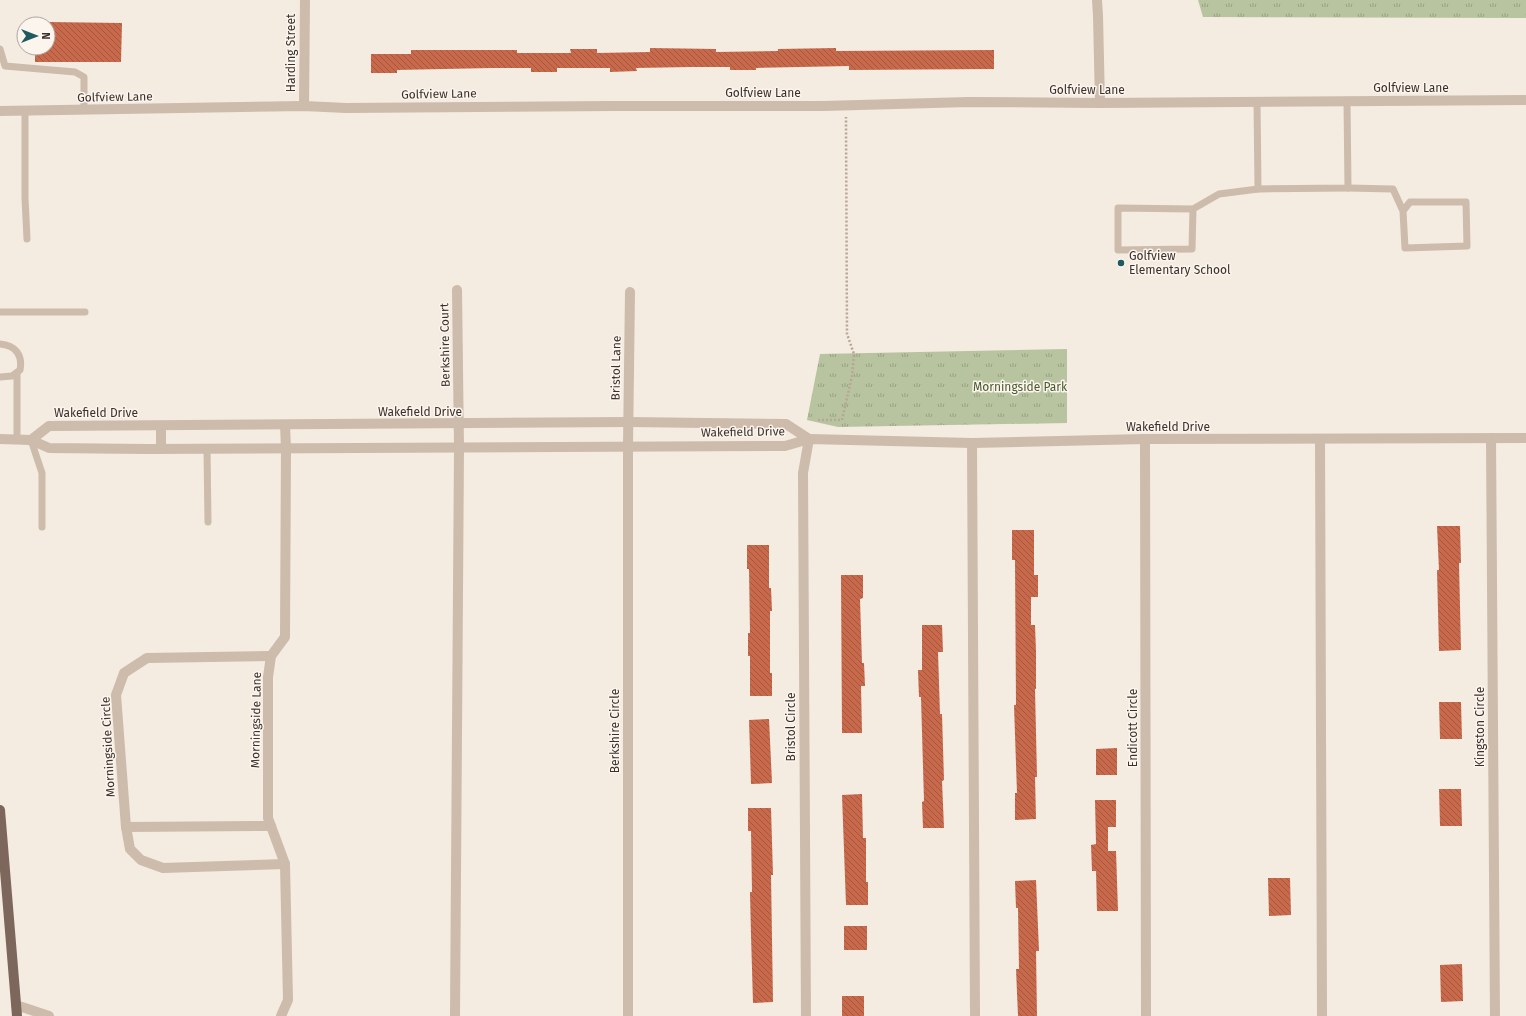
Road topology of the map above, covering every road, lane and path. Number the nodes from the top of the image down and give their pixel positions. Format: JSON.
{"nodes":[{"id":1,"x":305,"y":0,"type":"edge"},
{"id":2,"x":1097,"y":0,"type":"edge"},
{"id":3,"x":0,"y":49,"type":"edge"},
{"id":4,"x":1526,"y":100,"type":"edge"},
{"id":5,"x":1347,"y":101,"type":"junction"},
{"id":6,"x":1257,"y":102,"type":"junction"},
{"id":7,"x":1100,"y":103,"type":"junction"},
{"id":8,"x":846,"y":105,"type":"junction"},
{"id":9,"x":304,"y":106,"type":"junction"},
{"id":10,"x":84,"y":110,"type":"junction"},
{"id":11,"x":0,"y":111,"type":"edge"},
{"id":12,"x":25,"y":111,"type":"junction"},
{"id":13,"x":1348,"y":188,"type":"junction"},
{"id":14,"x":1258,"y":189,"type":"junction"},
{"id":15,"x":1193,"y":209,"type":"junction"},
{"id":16,"x":1403,"y":211,"type":"junction"},
{"id":17,"x":27,"y":239,"type":"dead end"},
{"id":18,"x":457,"y":290,"type":"dead end"},
{"id":19,"x":630,"y":292,"type":"dead end"},
{"id":20,"x":0,"y":312,"type":"edge"},
{"id":21,"x":85,"y":312,"type":"dead end"},
{"id":22,"x":0,"y":344,"type":"edge"},
{"id":23,"x":17,"y":373,"type":"junction"},
{"id":24,"x":0,"y":377,"type":"edge"},
{"id":25,"x":818,"y":420,"type":"dead end"},
{"id":26,"x":628,"y":422,"type":"junction"},
{"id":27,"x":459,"y":424,"type":"junction"},
{"id":28,"x":285,"y":425,"type":"junction"},
{"id":29,"x":161,"y":426,"type":"junction"},
{"id":30,"x":1491,"y":438,"type":"junction"},
{"id":31,"x":1526,"y":438,"type":"edge"},
{"id":32,"x":0,"y":439,"type":"edge"},
{"id":33,"x":17,"y":439,"type":"junction"},
{"id":34,"x":809,"y":439,"type":"junction"},
{"id":35,"x":1145,"y":439,"type":"junction"},
{"id":36,"x":1320,"y":439,"type":"junction"},
{"id":37,"x":31,"y":440,"type":"junction"},
{"id":38,"x":972,"y":443,"type":"junction"},
{"id":39,"x":628,"y":446,"type":"junction"},
{"id":40,"x":286,"y":448,"type":"junction"},
{"id":41,"x":459,"y":448,"type":"junction"},
{"id":42,"x":161,"y":449,"type":"junction"},
{"id":43,"x":207,"y":449,"type":"junction"},
{"id":44,"x":208,"y":522,"type":"dead end"},
{"id":45,"x":42,"y":527,"type":"dead end"},
{"id":46,"x":271,"y":656,"type":"junction"},
{"id":47,"x":0,"y":810,"type":"edge"},
{"id":48,"x":271,"y":826,"type":"junction"},
{"id":49,"x":126,"y":827,"type":"junction"},
{"id":50,"x":285,"y":864,"type":"junction"},
{"id":51,"x":16,"y":1005,"type":"junction"},
{"id":52,"x":17,"y":1016,"type":"edge"},
{"id":53,"x":50,"y":1016,"type":"edge"},
{"id":54,"x":281,"y":1016,"type":"edge"},
{"id":55,"x":456,"y":1016,"type":"edge"},
{"id":56,"x":628,"y":1016,"type":"edge"},
{"id":57,"x":806,"y":1016,"type":"edge"},
{"id":58,"x":975,"y":1016,"type":"edge"},
{"id":59,"x":1146,"y":1016,"type":"edge"},
{"id":60,"x":1322,"y":1016,"type":"edge"},
{"id":61,"x":1495,"y":1016,"type":"edge"}],
"edges":[{"from":1,"to":9,"type":"street","name":"Harding Street"},
{"from":2,"to":7,"type":"street"},
{"from":3,"to":10,"type":"lane"},
{"from":4,"to":5,"type":"street","name":"Golfview Lane"},
{"from":5,"to":6,"type":"street","name":"Golfview Lane"},
{"from":5,"to":13,"type":"lane"},
{"from":6,"to":7,"type":"street","name":"Golfview Lane"},
{"from":6,"to":14,"type":"lane"},
{"from":7,"to":8,"type":"street","name":"Golfview Lane"},
{"from":8,"to":9,"type":"street","name":"Golfview Lane"},
{"from":8,"to":25,"type":"path"},
{"from":9,"to":10,"type":"street","name":"Golfview Lane"},
{"from":10,"to":12,"type":"street","name":"Golfview Lane"},
{"from":11,"to":12,"type":"street","name":"Golfview Lane"},
{"from":12,"to":17,"type":"lane"},
{"from":13,"to":14,"type":"lane"},
{"from":13,"to":16,"type":"lane"},
{"from":14,"to":15,"type":"lane"},
{"from":15,"to":15,"type":"lane"},
{"from":16,"to":16,"type":"lane"},
{"from":18,"to":27,"type":"street","name":"Berkshire Court"},
{"from":19,"to":26,"type":"street","name":"Bristol Lane"},
{"from":20,"to":21,"type":"lane"},
{"from":22,"to":23,"type":"lane"},
{"from":23,"to":24,"type":"lane"},
{"from":23,"to":33,"type":"lane"},
{"from":26,"to":27,"type":"street","name":"Wakefield Drive"},
{"from":26,"to":34,"type":"street","name":"Wakefield Drive"},
{"from":26,"to":39,"type":"street","name":"Bristol Lane"},
{"from":27,"to":28,"type":"street","name":"Wakefield Drive"},
{"from":27,"to":41,"type":"street","name":"Berkshire Court"},
{"from":28,"to":29,"type":"street","name":"Wakefield Drive"},
{"from":28,"to":40,"type":"street","name":"Morningside Lane"},
{"from":29,"to":37,"type":"street","name":"Wakefield Drive"},
{"from":29,"to":42,"type":"street"},
{"from":30,"to":31,"type":"street","name":"Wakefield Drive"},
{"from":30,"to":36,"type":"street","name":"Wakefield Drive"},
{"from":30,"to":61,"type":"street","name":"Kingston Circle"},
{"from":32,"to":33,"type":"street","name":"Wakefield Drive"},
{"from":33,"to":37,"type":"street","name":"Wakefield Drive"},
{"from":34,"to":38,"type":"street","name":"Wakefield Drive"},
{"from":34,"to":39,"type":"street","name":"Wakefield Drive"},
{"from":34,"to":57,"type":"street","name":"Bristol Circle"},
{"from":35,"to":36,"type":"street","name":"Wakefield Drive"},
{"from":35,"to":38,"type":"street","name":"Wakefield Drive"},
{"from":35,"to":59,"type":"street","name":"Endicott Circle"},
{"from":36,"to":60,"type":"street"},
{"from":37,"to":42,"type":"street","name":"Wakefield Drive"},
{"from":37,"to":45,"type":"lane"},
{"from":38,"to":58,"type":"street"},
{"from":39,"to":41,"type":"street","name":"Wakefield Drive"},
{"from":39,"to":56,"type":"street","name":"Berkshire Circle"},
{"from":40,"to":41,"type":"street","name":"Wakefield Drive"},
{"from":40,"to":43,"type":"street","name":"Wakefield Drive"},
{"from":40,"to":46,"type":"street","name":"Morningside Lane"},
{"from":41,"to":55,"type":"street"},
{"from":42,"to":43,"type":"street","name":"Wakefield Drive"},
{"from":43,"to":44,"type":"lane"},
{"from":46,"to":48,"type":"street","name":"Morningside Lane"},
{"from":46,"to":49,"type":"street","name":"Morningside Circle"},
{"from":47,"to":51,"type":"main road"},
{"from":48,"to":49,"type":"street"},
{"from":48,"to":50,"type":"street","name":"Morningside Lane"},
{"from":49,"to":50,"type":"street","name":"Morningside Circle"},
{"from":50,"to":54,"type":"street","name":"Morningside Lane"},
{"from":51,"to":52,"type":"main road"},
{"from":51,"to":53,"type":"street"}]}
